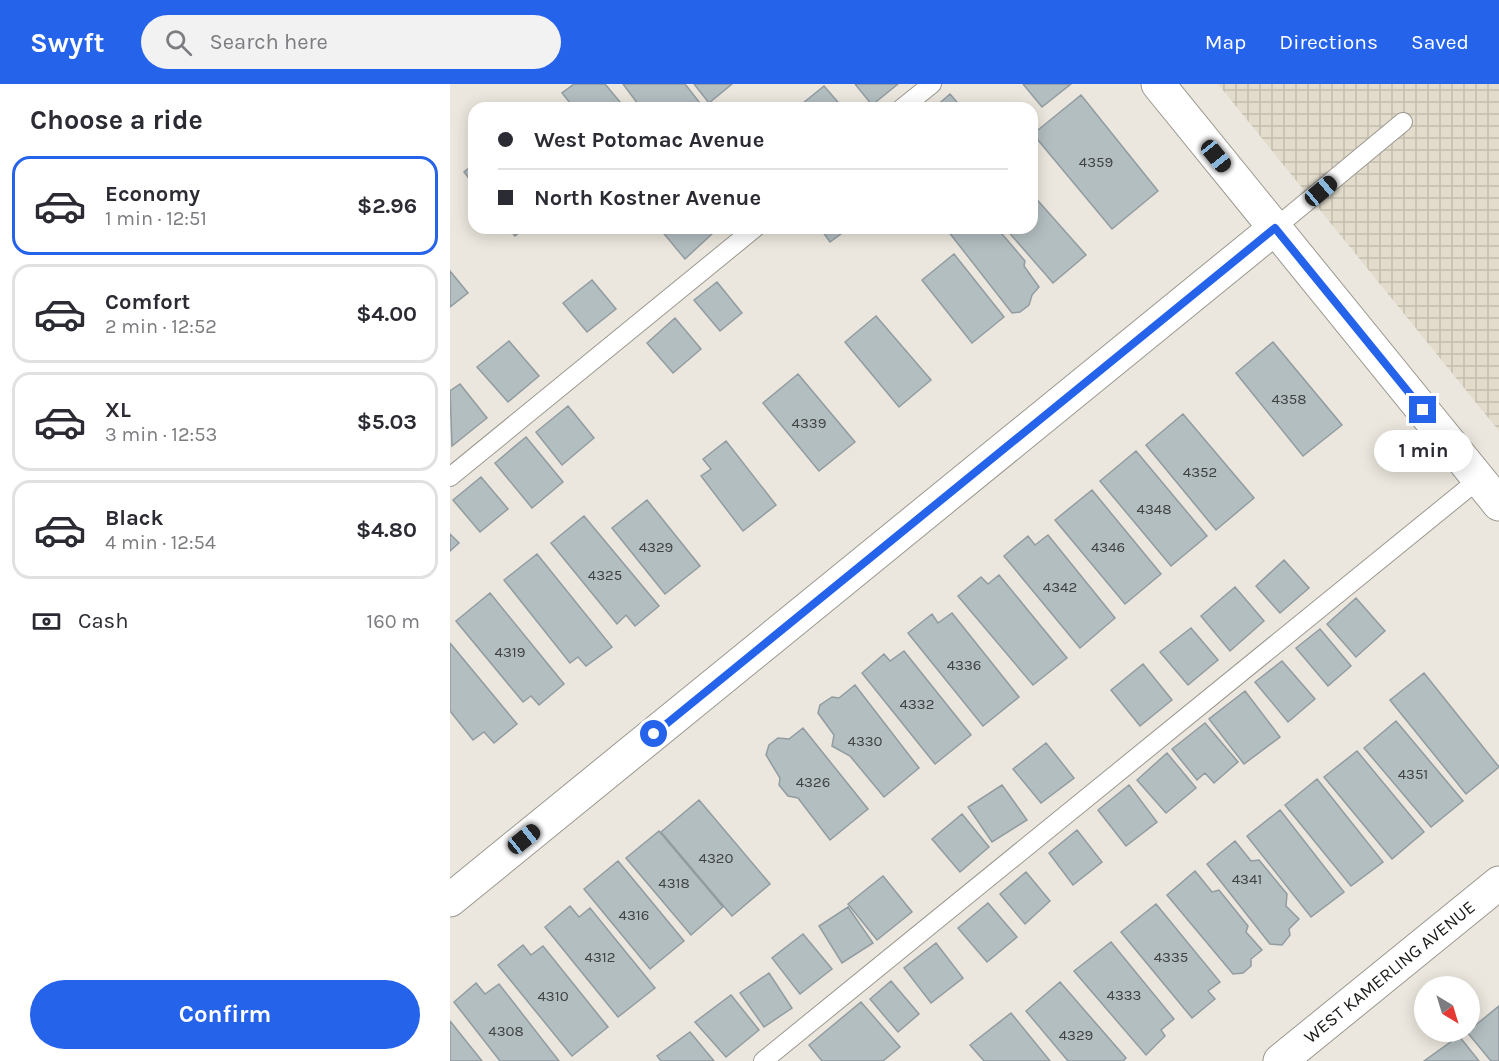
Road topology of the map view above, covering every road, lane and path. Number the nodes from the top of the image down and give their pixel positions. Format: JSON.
{"nodes":[{"id":1,"x":932,"y":84,"type":"edge"},
{"id":2,"x":1158,"y":84,"type":"edge"},
{"id":3,"x":910,"y":102,"type":"edge"},
{"id":4,"x":1403,"y":122,"type":"dead end"},
{"id":5,"x":1275,"y":228,"type":"junction"},
{"id":6,"x":748,"y":234,"type":"edge"},
{"id":7,"x":450,"y":477,"type":"edge"},
{"id":8,"x":1479,"y":479,"type":"junction"},
{"id":9,"x":1499,"y":504,"type":"edge"},
{"id":10,"x":1499,"y":883,"type":"edge"},
{"id":11,"x":450,"y":900,"type":"edge"},
{"id":12,"x":763,"y":1061,"type":"edge"},
{"id":13,"x":1280,"y":1061,"type":"edge"}],
"edges":[{"from":1,"to":3,"type":"lane"},
{"from":2,"to":5,"type":"street"},
{"from":4,"to":5,"type":"lane"},
{"from":5,"to":8,"type":"street"},
{"from":5,"to":11,"type":"street"},
{"from":6,"to":7,"type":"lane"},
{"from":8,"to":9,"type":"street"},
{"from":8,"to":12,"type":"lane"},
{"from":10,"to":13,"type":"street","name":"WEST KAMERLING AVENUE"}]}
